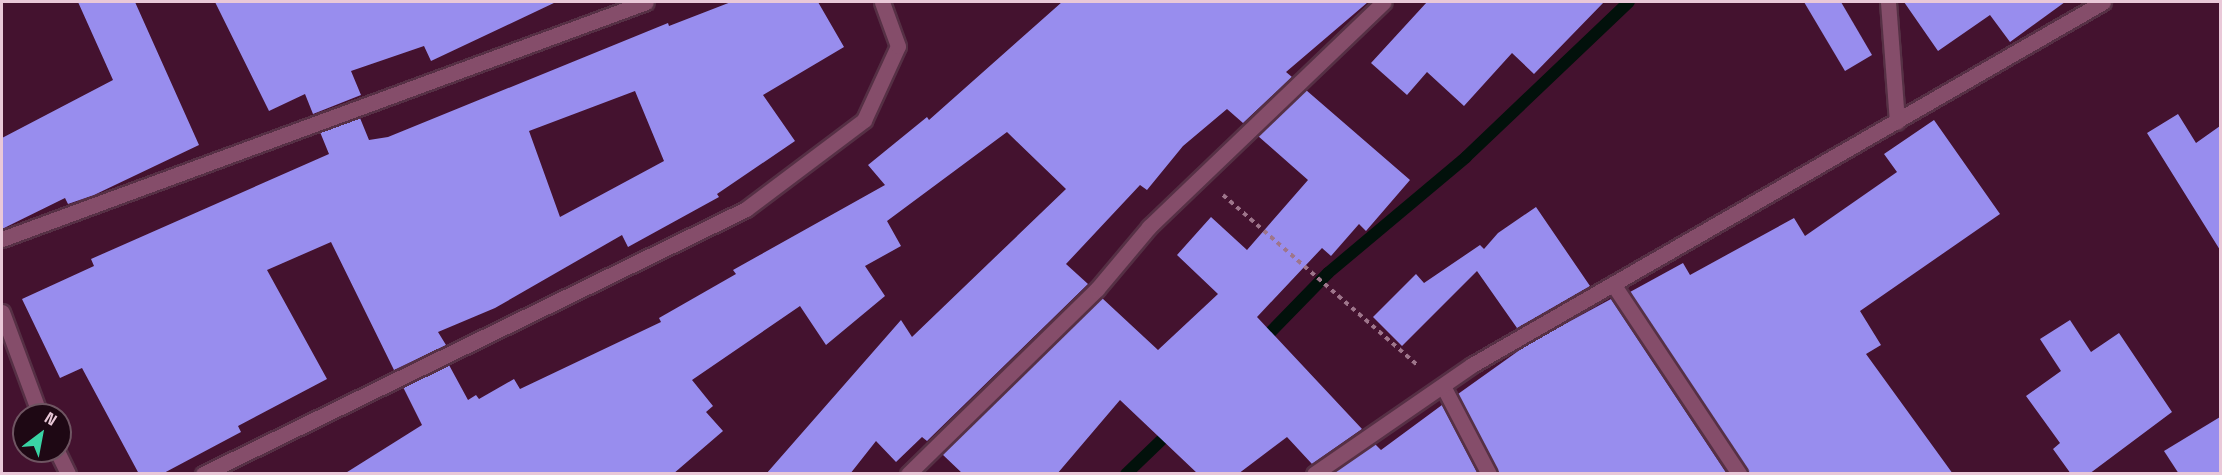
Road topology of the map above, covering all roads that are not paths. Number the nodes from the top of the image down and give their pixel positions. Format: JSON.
{"nodes":[{"id":1,"x":646,"y":2,"type":"edge"},
{"id":2,"x":882,"y":2,"type":"edge"},
{"id":3,"x":1384,"y":2,"type":"edge"},
{"id":4,"x":1888,"y":2,"type":"edge"},
{"id":5,"x":2103,"y":2,"type":"edge"},
{"id":6,"x":1896,"y":122,"type":"junction"},
{"id":7,"x":2,"y":239,"type":"edge"},
{"id":8,"x":1613,"y":284,"type":"junction"},
{"id":9,"x":2,"y":312,"type":"edge"},
{"id":10,"x":1444,"y":388,"type":"junction"},
{"id":11,"x":36,"y":403,"type":"edge"},
{"id":12,"x":203,"y":474,"type":"edge"},
{"id":13,"x":908,"y":474,"type":"edge"},
{"id":14,"x":1314,"y":474,"type":"edge"},
{"id":15,"x":1489,"y":474,"type":"edge"},
{"id":16,"x":1739,"y":474,"type":"edge"}],
"edges":[{"from":1,"to":7,"type":"street"},
{"from":2,"to":12,"type":"street"},
{"from":3,"to":13,"type":"street"},
{"from":4,"to":6,"type":"street"},
{"from":5,"to":6,"type":"street"},
{"from":6,"to":8,"type":"street"},
{"from":8,"to":10,"type":"street"},
{"from":8,"to":16,"type":"street"},
{"from":9,"to":11,"type":"street"},
{"from":10,"to":14,"type":"street"},
{"from":10,"to":15,"type":"street"}]}
